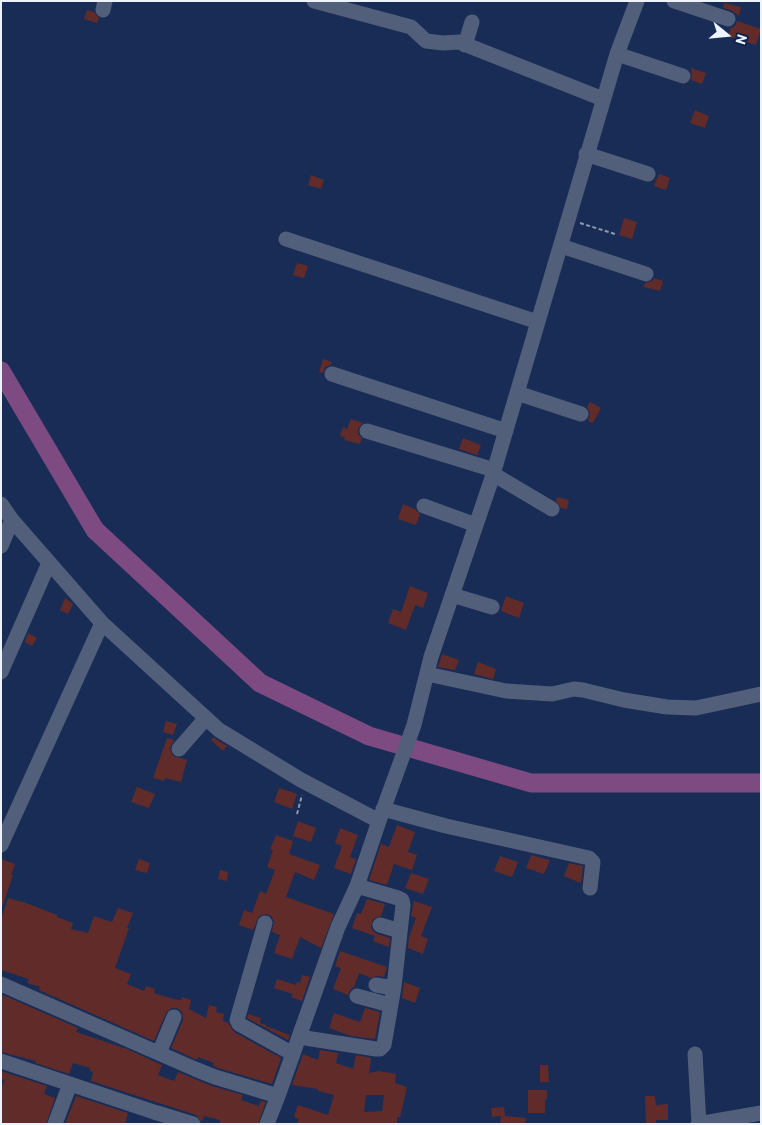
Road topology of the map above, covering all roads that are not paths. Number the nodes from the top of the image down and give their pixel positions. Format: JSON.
{"nodes":[{"id":1,"x":314,"y":1,"type":"edge"},
{"id":2,"x":637,"y":1,"type":"edge"},
{"id":3,"x":674,"y":1,"type":"edge"},
{"id":4,"x":728,"y":20,"type":"dead end"},
{"id":5,"x":472,"y":22,"type":"dead end"},
{"id":6,"x":465,"y":45,"type":"junction"},
{"id":7,"x":617,"y":54,"type":"junction"},
{"id":8,"x":683,"y":76,"type":"dead end"},
{"id":9,"x":604,"y":99,"type":"junction"},
{"id":10,"x":586,"y":154,"type":"junction"},
{"id":11,"x":648,"y":174,"type":"dead end"},
{"id":12,"x":286,"y":239,"type":"dead end"},
{"id":13,"x":561,"y":246,"type":"junction"},
{"id":14,"x":646,"y":274,"type":"dead end"},
{"id":15,"x":538,"y":322,"type":"junction"},
{"id":16,"x":332,"y":374,"type":"dead end"},
{"id":17,"x":517,"y":392,"type":"junction"},
{"id":18,"x":581,"y":414,"type":"dead end"},
{"id":19,"x":367,"y":431,"type":"dead end"},
{"id":20,"x":506,"y":431,"type":"junction"},
{"id":21,"x":494,"y":472,"type":"junction"},
{"id":22,"x":1,"y":504,"type":"edge"},
{"id":23,"x":424,"y":506,"type":"dead end"},
{"id":24,"x":552,"y":509,"type":"dead end"},
{"id":25,"x":12,"y":520,"type":"junction"},
{"id":26,"x":476,"y":524,"type":"junction"},
{"id":27,"x":1,"y":546,"type":"edge"},
{"id":28,"x":50,"y":563,"type":"junction"},
{"id":29,"x":452,"y":595,"type":"junction"},
{"id":30,"x":492,"y":607,"type":"dead end"},
{"id":31,"x":102,"y":623,"type":"junction"},
{"id":32,"x":1,"y":672,"type":"edge"},
{"id":33,"x":427,"y":674,"type":"junction"},
{"id":34,"x":761,"y":694,"type":"edge"},
{"id":35,"x":206,"y":718,"type":"junction"},
{"id":36,"x":179,"y":749,"type":"dead end"},
{"id":37,"x":381,"y":815,"type":"junction"},
{"id":38,"x":1,"y":845,"type":"edge"},
{"id":39,"x":357,"y":886,"type":"junction"},
{"id":40,"x":590,"y":888,"type":"dead end"},
{"id":41,"x":265,"y":923,"type":"dead end"},
{"id":42,"x":380,"y":925,"type":"dead end"},
{"id":43,"x":400,"y":931,"type":"junction"},
{"id":44,"x":1,"y":984,"type":"edge"},
{"id":45,"x":376,"y":984,"type":"dead end"},
{"id":46,"x":393,"y":988,"type":"junction"},
{"id":47,"x":357,"y":996,"type":"dead end"},
{"id":48,"x":390,"y":1005,"type":"junction"},
{"id":49,"x":174,"y":1017,"type":"dead end"},
{"id":50,"x":299,"y":1037,"type":"junction"},
{"id":51,"x":159,"y":1053,"type":"junction"},
{"id":52,"x":294,"y":1054,"type":"junction"},
{"id":53,"x":695,"y":1054,"type":"dead end"},
{"id":54,"x":1,"y":1061,"type":"edge"},
{"id":55,"x":70,"y":1084,"type":"junction"},
{"id":56,"x":278,"y":1096,"type":"junction"},
{"id":57,"x":761,"y":1113,"type":"edge"},
{"id":58,"x":152,"y":1118,"type":"edge"},
{"id":59,"x":55,"y":1124,"type":"edge"},
{"id":60,"x":193,"y":1124,"type":"edge"},
{"id":61,"x":267,"y":1124,"type":"edge"},
{"id":62,"x":699,"y":1124,"type":"edge"}],
"edges":[{"from":1,"to":6,"type":"street"},
{"from":2,"to":7,"type":"street"},
{"from":3,"to":4,"type":"street"},
{"from":5,"to":6,"type":"street"},
{"from":6,"to":9,"type":"street"},
{"from":7,"to":8,"type":"street"},
{"from":7,"to":9,"type":"street"},
{"from":9,"to":10,"type":"street"},
{"from":10,"to":11,"type":"street"},
{"from":10,"to":13,"type":"street"},
{"from":12,"to":15,"type":"street"},
{"from":13,"to":14,"type":"street"},
{"from":13,"to":15,"type":"street"},
{"from":15,"to":17,"type":"street"},
{"from":16,"to":20,"type":"street"},
{"from":17,"to":18,"type":"street"},
{"from":17,"to":20,"type":"street"},
{"from":19,"to":21,"type":"street"},
{"from":20,"to":21,"type":"street"},
{"from":21,"to":24,"type":"street"},
{"from":21,"to":26,"type":"street"},
{"from":22,"to":25,"type":"street"},
{"from":23,"to":26,"type":"street"},
{"from":25,"to":27,"type":"street"},
{"from":25,"to":28,"type":"street"},
{"from":26,"to":29,"type":"street"},
{"from":28,"to":31,"type":"street"},
{"from":28,"to":32,"type":"street"},
{"from":29,"to":30,"type":"street"},
{"from":29,"to":33,"type":"street"},
{"from":31,"to":35,"type":"street"},
{"from":31,"to":38,"type":"street"},
{"from":33,"to":34,"type":"street"},
{"from":33,"to":37,"type":"street"},
{"from":35,"to":36,"type":"street"},
{"from":35,"to":37,"type":"street"},
{"from":37,"to":39,"type":"street"},
{"from":37,"to":40,"type":"street"},
{"from":39,"to":43,"type":"street"},
{"from":39,"to":50,"type":"street"},
{"from":41,"to":52,"type":"street"},
{"from":42,"to":43,"type":"street"},
{"from":43,"to":46,"type":"street"},
{"from":44,"to":51,"type":"street"},
{"from":45,"to":46,"type":"street"},
{"from":46,"to":48,"type":"street"},
{"from":47,"to":48,"type":"street"},
{"from":48,"to":50,"type":"street"},
{"from":49,"to":51,"type":"street"},
{"from":50,"to":52,"type":"street"},
{"from":51,"to":56,"type":"street"},
{"from":52,"to":56,"type":"street"},
{"from":53,"to":62,"type":"street"},
{"from":54,"to":55,"type":"street"},
{"from":55,"to":58,"type":"street"},
{"from":55,"to":59,"type":"street"},
{"from":56,"to":61,"type":"street"},
{"from":57,"to":62,"type":"street"},
{"from":58,"to":60,"type":"street"}]}
